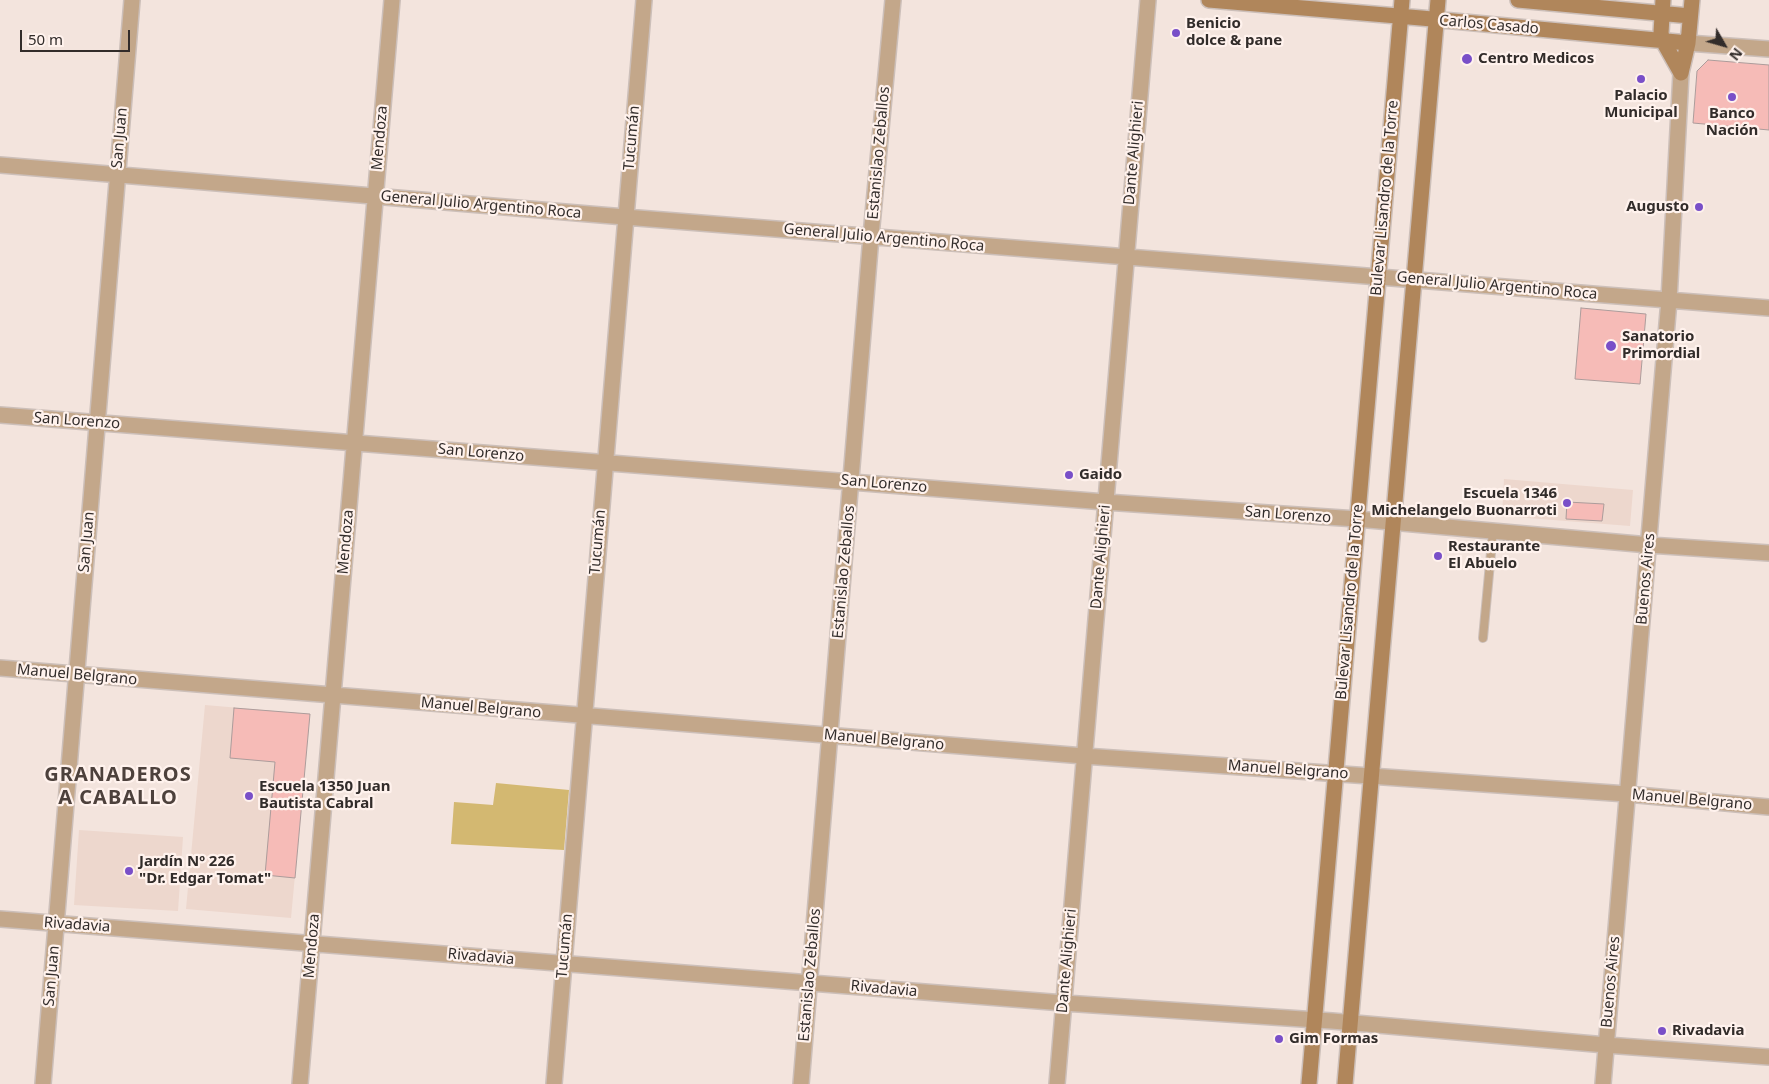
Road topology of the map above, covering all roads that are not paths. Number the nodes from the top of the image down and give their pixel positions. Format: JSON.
{"nodes":[{"id":1,"x":132,"y":0,"type":"edge"},
{"id":2,"x":392,"y":0,"type":"edge"},
{"id":3,"x":644,"y":0,"type":"edge"},
{"id":4,"x":893,"y":0,"type":"edge"},
{"id":5,"x":1148,"y":0,"type":"edge"},
{"id":6,"x":1209,"y":0,"type":"edge"},
{"id":7,"x":1402,"y":0,"type":"edge"},
{"id":8,"x":1438,"y":0,"type":"edge"},
{"id":9,"x":1518,"y":0,"type":"edge"},
{"id":10,"x":1692,"y":0,"type":"edge"},
{"id":11,"x":1662,"y":6,"type":"edge"},
{"id":12,"x":1401,"y":16,"type":"junction"},
{"id":13,"x":1690,"y":16,"type":"junction"},
{"id":14,"x":1436,"y":20,"type":"junction"},
{"id":15,"x":1663,"y":41,"type":"junction"},
{"id":16,"x":1688,"y":43,"type":"junction"},
{"id":17,"x":1769,"y":50,"type":"edge"},
{"id":18,"x":1681,"y":73,"type":"junction"},
{"id":19,"x":0,"y":165,"type":"edge"},
{"id":20,"x":117,"y":175,"type":"junction"},
{"id":21,"x":374,"y":196,"type":"junction"},
{"id":22,"x":625,"y":218,"type":"junction"},
{"id":23,"x":871,"y":236,"type":"junction"},
{"id":24,"x":1125,"y":258,"type":"junction"},
{"id":25,"x":1378,"y":276,"type":"junction"},
{"id":26,"x":1414,"y":279,"type":"junction"},
{"id":27,"x":1669,"y":300,"type":"junction"},
{"id":28,"x":1769,"y":308,"type":"edge"},
{"id":29,"x":0,"y":415,"type":"edge"},
{"id":30,"x":97,"y":422,"type":"junction"},
{"id":31,"x":354,"y":442,"type":"junction"},
{"id":32,"x":604,"y":463,"type":"junction"},
{"id":33,"x":851,"y":482,"type":"junction"},
{"id":34,"x":1105,"y":502,"type":"junction"},
{"id":35,"x":1357,"y":519,"type":"junction"},
{"id":36,"x":1393,"y":522,"type":"junction"},
{"id":37,"x":1493,"y":531,"type":"junction"},
{"id":38,"x":1649,"y":544,"type":"junction"},
{"id":39,"x":1769,"y":553,"type":"edge"},
{"id":40,"x":1483,"y":638,"type":"dead end"},
{"id":41,"x":0,"y":668,"type":"edge"},
{"id":42,"x":76,"y":676,"type":"junction"},
{"id":43,"x":333,"y":696,"type":"junction"},
{"id":44,"x":584,"y":716,"type":"junction"},
{"id":45,"x":830,"y":735,"type":"junction"},
{"id":46,"x":1084,"y":756,"type":"junction"},
{"id":47,"x":1335,"y":773,"type":"junction"},
{"id":48,"x":1372,"y":776,"type":"junction"},
{"id":49,"x":1627,"y":794,"type":"junction"},
{"id":50,"x":1769,"y":807,"type":"edge"},
{"id":51,"x":0,"y":919,"type":"edge"},
{"id":52,"x":56,"y":923,"type":"junction"},
{"id":53,"x":312,"y":943,"type":"junction"},
{"id":54,"x":564,"y":963,"type":"junction"},
{"id":55,"x":810,"y":982,"type":"junction"},
{"id":56,"x":1064,"y":1003,"type":"junction"},
{"id":57,"x":1314,"y":1020,"type":"junction"},
{"id":58,"x":1350,"y":1023,"type":"junction"},
{"id":59,"x":1606,"y":1045,"type":"junction"},
{"id":60,"x":1769,"y":1057,"type":"edge"},
{"id":61,"x":43,"y":1084,"type":"edge"},
{"id":62,"x":300,"y":1084,"type":"edge"},
{"id":63,"x":554,"y":1084,"type":"edge"},
{"id":64,"x":801,"y":1084,"type":"edge"},
{"id":65,"x":1057,"y":1084,"type":"edge"},
{"id":66,"x":1309,"y":1084,"type":"edge"},
{"id":67,"x":1345,"y":1084,"type":"edge"},
{"id":68,"x":1603,"y":1084,"type":"edge"}],
"edges":[{"from":1,"to":20,"type":"street","name":"San Juan"},
{"from":2,"to":21,"type":"street","name":"Mendoza"},
{"from":3,"to":22,"type":"street","name":"Tucumán"},
{"from":4,"to":23,"type":"street","name":"Estanislao Zeballos"},
{"from":5,"to":24,"type":"street","name":"Dante Alighieri"},
{"from":6,"to":12,"type":"main road","name":"Carlos Casado"},
{"from":7,"to":12,"type":"main road","name":"Bulevar Lisandro de la Torre"},
{"from":8,"to":14,"type":"main road"},
{"from":9,"to":11,"type":"main road","name":"Carlos Casado"},
{"from":10,"to":13,"type":"main road","name":"Buenos Aires"},
{"from":11,"to":13,"type":"main road","name":"Carlos Casado"},
{"from":11,"to":15,"type":"main road"},
{"from":12,"to":14,"type":"main road","name":"Carlos Casado"},
{"from":12,"to":25,"type":"main road","name":"Bulevar Lisandro de la Torre"},
{"from":13,"to":16,"type":"main road","name":"Buenos Aires"},
{"from":14,"to":15,"type":"main road","name":"Carlos Casado"},
{"from":14,"to":26,"type":"main road"},
{"from":15,"to":16,"type":"main road","name":"Carlos Casado"},
{"from":15,"to":18,"type":"main road"},
{"from":16,"to":17,"type":"street","name":"Carlos Casado"},
{"from":16,"to":18,"type":"main road","name":"Buenos Aires"},
{"from":18,"to":27,"type":"street","name":"Buenos Aires"},
{"from":19,"to":20,"type":"street","name":"General Julio Argentino Roca"},
{"from":20,"to":21,"type":"street","name":"General Julio Argentino Roca"},
{"from":20,"to":30,"type":"street","name":"San Juan"},
{"from":21,"to":22,"type":"street","name":"General Julio Argentino Roca"},
{"from":21,"to":31,"type":"street","name":"Mendoza"},
{"from":22,"to":23,"type":"street","name":"General Julio Argentino Roca"},
{"from":22,"to":32,"type":"street","name":"Tucumán"},
{"from":23,"to":24,"type":"street","name":"General Julio Argentino Roca"},
{"from":23,"to":33,"type":"street","name":"Estanislao Zeballos"},
{"from":24,"to":25,"type":"street","name":"General Julio Argentino Roca"},
{"from":24,"to":34,"type":"street","name":"Dante Alighieri"},
{"from":25,"to":26,"type":"street","name":"General Julio Argentino Roca"},
{"from":25,"to":35,"type":"main road","name":"Bulevar Lisandro de la Torre"},
{"from":26,"to":27,"type":"street","name":"General Julio Argentino Roca"},
{"from":26,"to":36,"type":"main road"},
{"from":27,"to":28,"type":"street","name":"General Julio Argentino Roca"},
{"from":27,"to":38,"type":"street","name":"Buenos Aires"},
{"from":29,"to":30,"type":"street","name":"San Lorenzo"},
{"from":30,"to":31,"type":"street","name":"San Lorenzo"},
{"from":30,"to":42,"type":"street","name":"San Juan"},
{"from":31,"to":32,"type":"street","name":"San Lorenzo"},
{"from":31,"to":43,"type":"street","name":"Mendoza"},
{"from":32,"to":33,"type":"street","name":"San Lorenzo"},
{"from":32,"to":44,"type":"street","name":"Tucumán"},
{"from":33,"to":34,"type":"street","name":"San Lorenzo"},
{"from":33,"to":45,"type":"street","name":"Estanislao Zeballos"},
{"from":34,"to":35,"type":"street","name":"San Lorenzo"},
{"from":34,"to":46,"type":"street","name":"Dante Alighieri"},
{"from":35,"to":36,"type":"street","name":"San Lorenzo"},
{"from":35,"to":47,"type":"main road","name":"Bulevar Lisandro de la Torre"},
{"from":36,"to":37,"type":"street","name":"San Lorenzo"},
{"from":36,"to":48,"type":"main road"},
{"from":37,"to":38,"type":"street","name":"San Lorenzo"},
{"from":37,"to":40,"type":"lane"},
{"from":38,"to":39,"type":"street","name":"San Lorenzo"},
{"from":38,"to":49,"type":"street","name":"Buenos Aires"},
{"from":41,"to":42,"type":"street","name":"Manuel Belgrano"},
{"from":42,"to":43,"type":"street","name":"Manuel Belgrano"},
{"from":42,"to":52,"type":"street","name":"San Juan"},
{"from":43,"to":44,"type":"street","name":"Manuel Belgrano"},
{"from":43,"to":53,"type":"street","name":"Mendoza"},
{"from":44,"to":45,"type":"street","name":"Manuel Belgrano"},
{"from":44,"to":54,"type":"street","name":"Tucumán"},
{"from":45,"to":46,"type":"street","name":"Manuel Belgrano"},
{"from":45,"to":55,"type":"street","name":"Estanislao Zeballos"},
{"from":46,"to":47,"type":"street","name":"Manuel Belgrano"},
{"from":46,"to":56,"type":"street","name":"Dante Alighieri"},
{"from":47,"to":48,"type":"street","name":"Manuel Belgrano"},
{"from":47,"to":57,"type":"main road","name":"Bulevar Lisandro de la Torre"},
{"from":48,"to":49,"type":"street","name":"Manuel Belgrano"},
{"from":48,"to":58,"type":"main road"},
{"from":49,"to":50,"type":"street","name":"Manuel Belgrano"},
{"from":49,"to":59,"type":"street","name":"Buenos Aires"},
{"from":51,"to":52,"type":"street","name":"Rivadavia"},
{"from":52,"to":53,"type":"street","name":"Rivadavia"},
{"from":52,"to":61,"type":"street","name":"San Juan"},
{"from":53,"to":54,"type":"street","name":"Rivadavia"},
{"from":53,"to":62,"type":"street","name":"Mendoza"},
{"from":54,"to":55,"type":"street","name":"Rivadavia"},
{"from":54,"to":63,"type":"street","name":"Tucumán"},
{"from":55,"to":56,"type":"street","name":"Rivadavia"},
{"from":55,"to":64,"type":"street","name":"Estanislao Zeballos"},
{"from":56,"to":57,"type":"street","name":"Rivadavia"},
{"from":56,"to":65,"type":"street","name":"Dante Alighieri"},
{"from":57,"to":58,"type":"street","name":"Rivadavia"},
{"from":57,"to":66,"type":"main road","name":"Bulevar Lisandro de la Torre"},
{"from":58,"to":59,"type":"street","name":"Rivadavia"},
{"from":58,"to":67,"type":"main road"},
{"from":59,"to":60,"type":"street","name":"Rivadavia"},
{"from":59,"to":68,"type":"street","name":"Buenos Aires"}]}
